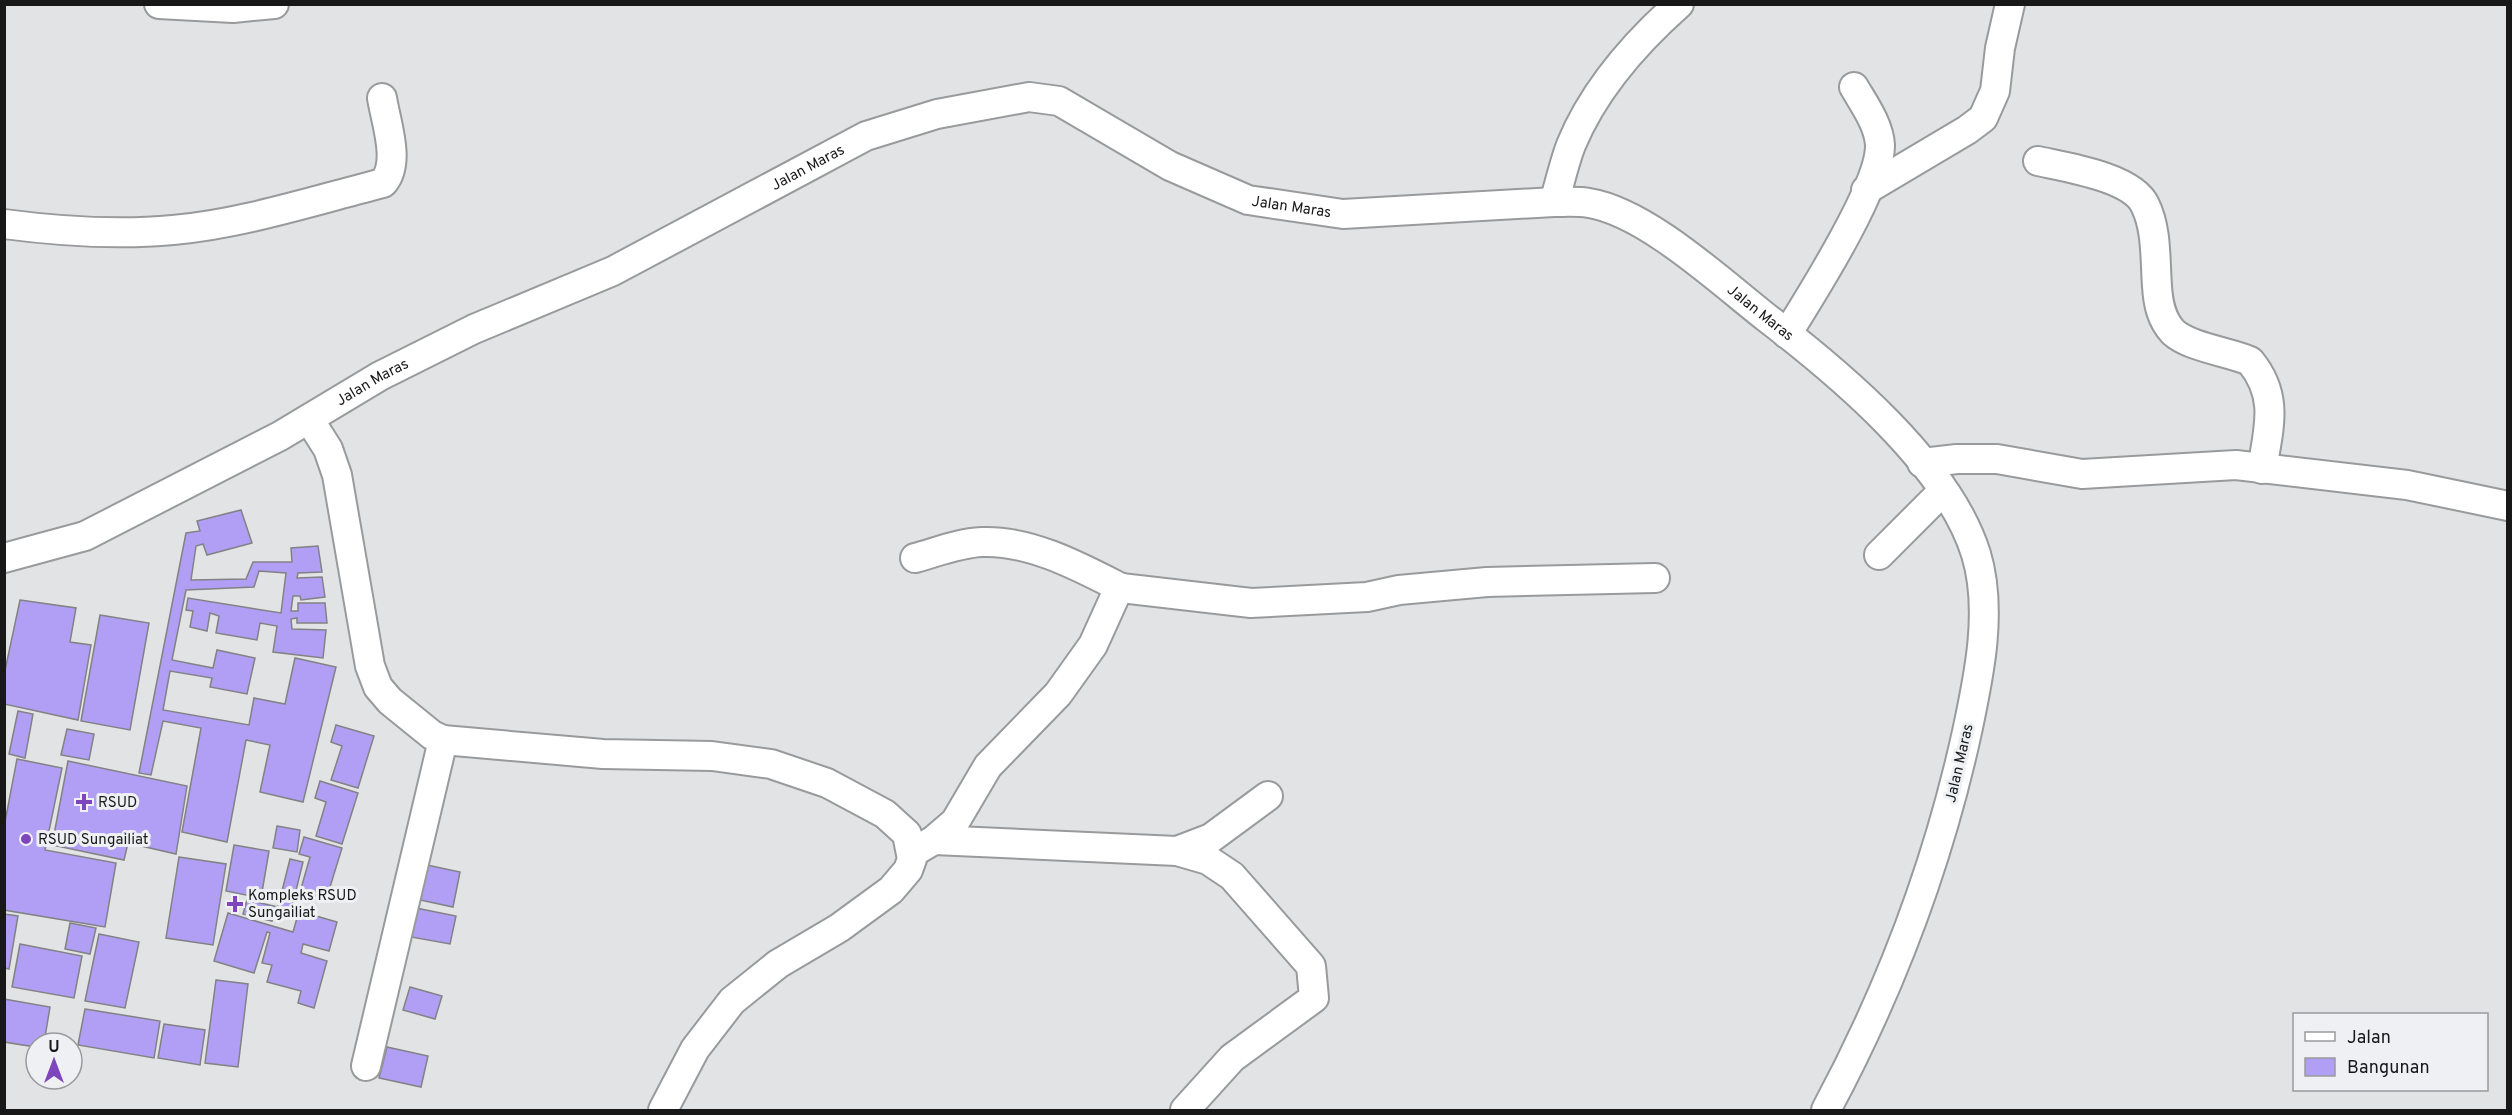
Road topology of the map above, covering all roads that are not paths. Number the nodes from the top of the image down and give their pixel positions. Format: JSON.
{"nodes":[{"id":1,"x":159,"y":4,"type":"edge"},
{"id":2,"x":274,"y":4,"type":"edge"},
{"id":3,"x":1679,"y":4,"type":"edge"},
{"id":4,"x":2010,"y":4,"type":"edge"},
{"id":5,"x":1854,"y":87,"type":"dead end"},
{"id":6,"x":382,"y":98,"type":"dead end"},
{"id":7,"x":2038,"y":161,"type":"dead end"},
{"id":8,"x":1866,"y":190,"type":"junction"},
{"id":9,"x":1554,"y":202,"type":"junction"},
{"id":10,"x":4,"y":224,"type":"edge"},
{"id":11,"x":1787,"y":334,"type":"junction"},
{"id":12,"x":309,"y":419,"type":"junction"},
{"id":13,"x":1922,"y":463,"type":"junction"},
{"id":14,"x":2262,"y":469,"type":"junction"},
{"id":15,"x":1943,"y":491,"type":"junction"},
{"id":16,"x":2508,"y":506,"type":"edge"},
{"id":17,"x":1880,"y":555,"type":"dead end"},
{"id":18,"x":4,"y":558,"type":"edge"},
{"id":19,"x":915,"y":558,"type":"dead end"},
{"id":20,"x":1655,"y":578,"type":"dead end"},
{"id":21,"x":1121,"y":588,"type":"junction"},
{"id":22,"x":443,"y":740,"type":"junction"},
{"id":23,"x":1268,"y":796,"type":"dead end"},
{"id":24,"x":923,"y":847,"type":"junction"},
{"id":25,"x":1177,"y":851,"type":"junction"},
{"id":26,"x":366,"y":1066,"type":"dead end"},
{"id":27,"x":663,"y":1110,"type":"edge"},
{"id":28,"x":1185,"y":1110,"type":"edge"},
{"id":29,"x":1826,"y":1110,"type":"edge"}],
"edges":[{"from":1,"to":2,"type":"street"},
{"from":3,"to":9,"type":"street"},
{"from":4,"to":8,"type":"street"},
{"from":5,"to":8,"type":"street"},
{"from":6,"to":10,"type":"street"},
{"from":7,"to":14,"type":"street"},
{"from":8,"to":11,"type":"street"},
{"from":9,"to":11,"type":"street","name":"Jalan Maras"},
{"from":9,"to":12,"type":"street","name":"Jalan Maras"},
{"from":11,"to":13,"type":"street","name":"Jalan Maras"},
{"from":12,"to":18,"type":"street","name":"Jalan Maras"},
{"from":12,"to":22,"type":"street"},
{"from":13,"to":14,"type":"street"},
{"from":13,"to":15,"type":"street","name":"Jalan Maras"},
{"from":14,"to":16,"type":"street"},
{"from":15,"to":17,"type":"street"},
{"from":15,"to":29,"type":"street","name":"Jalan Maras"},
{"from":19,"to":21,"type":"street"},
{"from":20,"to":21,"type":"street"},
{"from":21,"to":24,"type":"street"},
{"from":22,"to":24,"type":"street"},
{"from":22,"to":26,"type":"street"},
{"from":23,"to":25,"type":"street"},
{"from":24,"to":25,"type":"street"},
{"from":24,"to":27,"type":"street"},
{"from":25,"to":28,"type":"street"}]}
